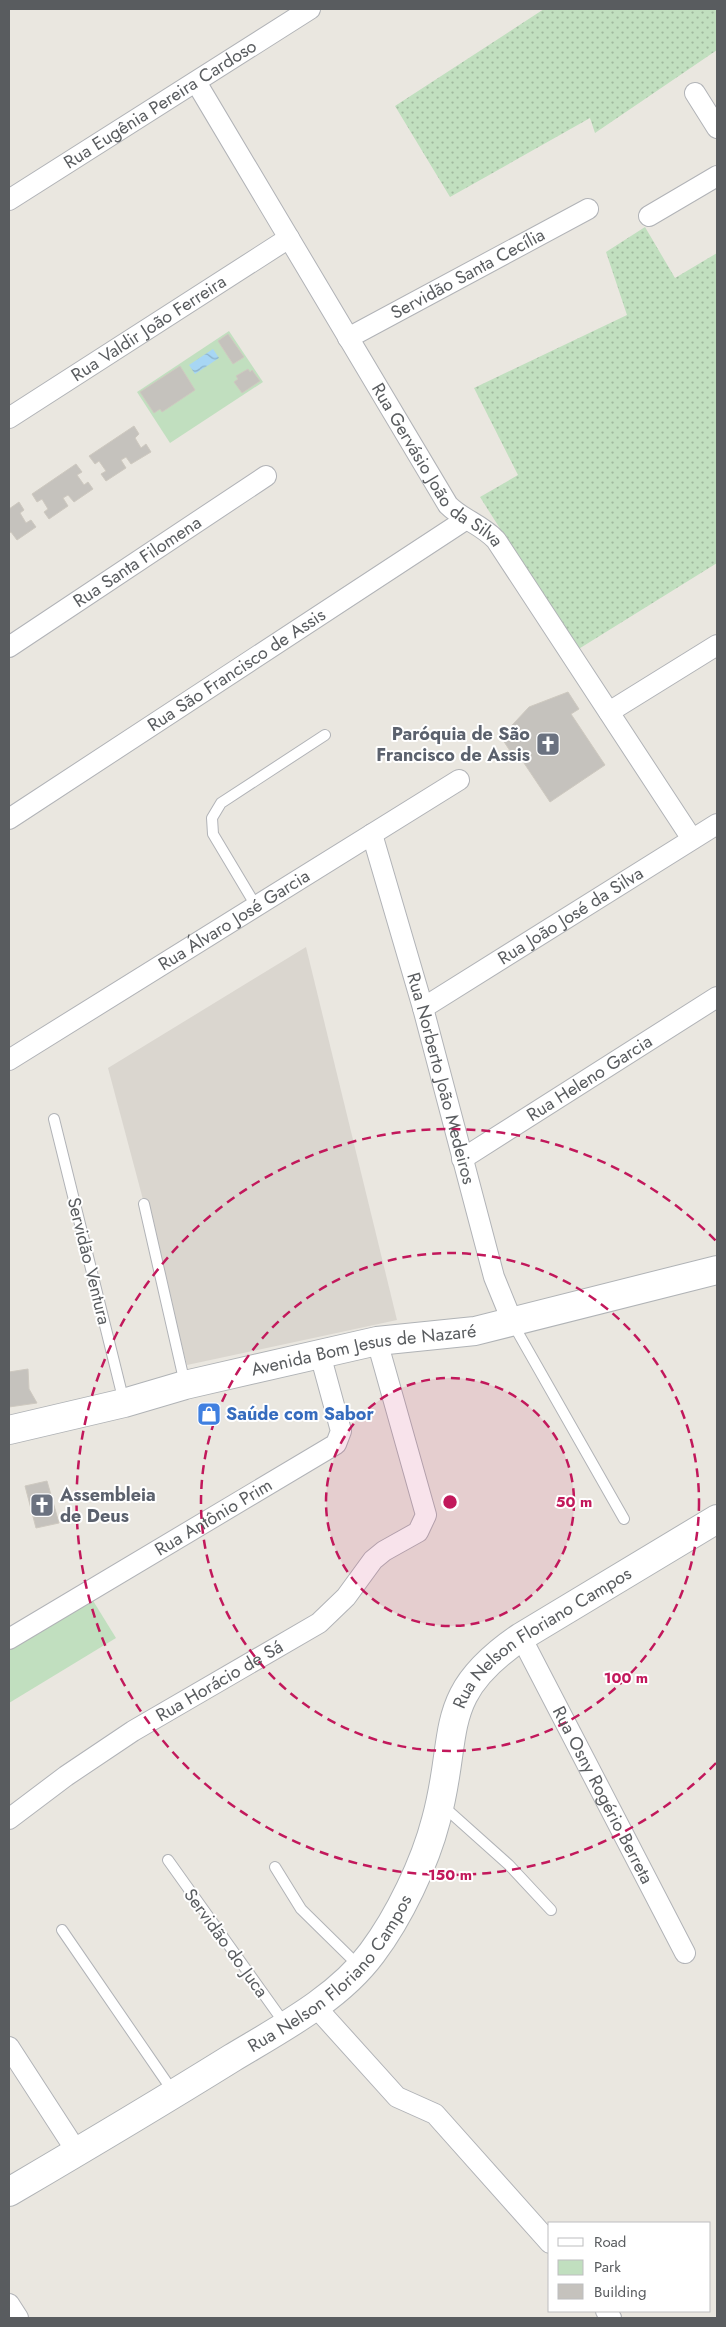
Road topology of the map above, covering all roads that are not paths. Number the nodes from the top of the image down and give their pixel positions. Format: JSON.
{"nodes":[{"id":1,"x":310,"y":9,"type":"edge"},
{"id":2,"x":196,"y":82,"type":"junction"},
{"id":3,"x":695,"y":93,"type":"dead end"},
{"id":4,"x":717,"y":128,"type":"edge"},
{"id":5,"x":717,"y":176,"type":"edge"},
{"id":6,"x":9,"y":200,"type":"edge"},
{"id":7,"x":588,"y":209,"type":"dead end"},
{"id":8,"x":649,"y":216,"type":"dead end"},
{"id":9,"x":289,"y":238,"type":"junction"},
{"id":10,"x":348,"y":338,"type":"junction"},
{"id":11,"x":9,"y":418,"type":"edge"},
{"id":12,"x":266,"y":476,"type":"dead end"},
{"id":13,"x":465,"y":520,"type":"junction"},
{"id":14,"x":717,"y":645,"type":"edge"},
{"id":15,"x":9,"y":647,"type":"edge"},
{"id":16,"x":609,"y":712,"type":"junction"},
{"id":17,"x":325,"y":735,"type":"dead end"},
{"id":18,"x":459,"y":780,"type":"dead end"},
{"id":19,"x":9,"y":819,"type":"edge"},
{"id":20,"x":717,"y":824,"type":"edge"},
{"id":21,"x":372,"y":834,"type":"junction"},
{"id":22,"x":692,"y":840,"type":"junction"},
{"id":23,"x":256,"y":906,"type":"junction"},
{"id":24,"x":717,"y":997,"type":"edge"},
{"id":25,"x":423,"y":1008,"type":"junction"},
{"id":26,"x":9,"y":1060,"type":"edge"},
{"id":27,"x":54,"y":1119,"type":"dead end"},
{"id":28,"x":462,"y":1159,"type":"junction"},
{"id":29,"x":144,"y":1204,"type":"dead end"},
{"id":30,"x":717,"y":1270,"type":"edge"},
{"id":31,"x":512,"y":1321,"type":"junction"},
{"id":32,"x":376,"y":1341,"type":"junction"},
{"id":33,"x":320,"y":1354,"type":"junction"},
{"id":34,"x":185,"y":1385,"type":"junction"},
{"id":35,"x":124,"y":1403,"type":"junction"},
{"id":36,"x":9,"y":1430,"type":"edge"},
{"id":37,"x":624,"y":1519,"type":"dead end"},
{"id":38,"x":717,"y":1519,"type":"edge"},
{"id":39,"x":521,"y":1637,"type":"junction"},
{"id":40,"x":9,"y":1639,"type":"edge"},
{"id":41,"x":440,"y":1803,"type":"junction"},
{"id":42,"x":9,"y":1819,"type":"edge"},
{"id":43,"x":168,"y":1860,"type":"dead end"},
{"id":44,"x":275,"y":1867,"type":"dead end"},
{"id":45,"x":551,"y":1910,"type":"dead end"},
{"id":46,"x":62,"y":1930,"type":"dead end"},
{"id":47,"x":685,"y":1953,"type":"dead end"},
{"id":48,"x":360,"y":1968,"type":"junction"},
{"id":49,"x":314,"y":2005,"type":"junction"},
{"id":50,"x":286,"y":2024,"type":"junction"},
{"id":51,"x":9,"y":2047,"type":"edge"},
{"id":52,"x":174,"y":2094,"type":"junction"},
{"id":53,"x":77,"y":2152,"type":"junction"},
{"id":54,"x":9,"y":2192,"type":"edge"},
{"id":55,"x":548,"y":2241,"type":"edge"},
{"id":56,"x":9,"y":2304,"type":"edge"},
{"id":57,"x":18,"y":2318,"type":"edge"}],
"edges":[{"from":1,"to":2,"type":"street","name":"Rua Eugênia Pereira Cardoso"},
{"from":2,"to":6,"type":"street","name":"Rua Eugênia Pereira Cardoso"},
{"from":2,"to":9,"type":"street","name":"Rua Gervásio João da Silva"},
{"from":3,"to":4,"type":"street"},
{"from":5,"to":8,"type":"street"},
{"from":7,"to":10,"type":"street","name":"Servidão Santa Cecília"},
{"from":9,"to":10,"type":"street","name":"Rua Gervásio João da Silva"},
{"from":9,"to":11,"type":"street","name":"Rua Valdir João Ferreira"},
{"from":10,"to":13,"type":"street","name":"Rua Gervásio João da Silva"},
{"from":12,"to":15,"type":"street","name":"Rua Santa Filomena"},
{"from":13,"to":16,"type":"street","name":"Rua Gervásio João da Silva"},
{"from":13,"to":19,"type":"street","name":"Rua São Francisco de Assis"},
{"from":14,"to":16,"type":"street"},
{"from":16,"to":22,"type":"street","name":"Rua Gervásio João da Silva"},
{"from":17,"to":23,"type":"lane"},
{"from":18,"to":21,"type":"street","name":"Rua Álvaro José Garcia"},
{"from":20,"to":22,"type":"street","name":"Rua João José da Silva"},
{"from":21,"to":23,"type":"street","name":"Rua Álvaro José Garcia"},
{"from":21,"to":25,"type":"street","name":"Rua Norberto João Medeiros"},
{"from":22,"to":25,"type":"street","name":"Rua João José da Silva"},
{"from":23,"to":26,"type":"street","name":"Rua Álvaro José Garcia"},
{"from":24,"to":28,"type":"street","name":"Rua Heleno Garcia"},
{"from":25,"to":28,"type":"street","name":"Rua Norberto João Medeiros"},
{"from":27,"to":35,"type":"lane","name":"Servidão Ventura"},
{"from":28,"to":31,"type":"street","name":"Rua Norberto João Medeiros"},
{"from":29,"to":34,"type":"lane"},
{"from":30,"to":31,"type":"street","name":"Avenida Bom Jesus de Nazaré"},
{"from":31,"to":32,"type":"street","name":"Avenida Bom Jesus de Nazaré"},
{"from":31,"to":37,"type":"lane"},
{"from":32,"to":33,"type":"street","name":"Avenida Bom Jesus de Nazaré"},
{"from":32,"to":42,"type":"street","name":"Rua Horácio de Sá"},
{"from":33,"to":34,"type":"street","name":"Avenida Bom Jesus de Nazaré"},
{"from":33,"to":40,"type":"street","name":"Rua Antônio Prim"},
{"from":34,"to":35,"type":"street","name":"Avenida Bom Jesus de Nazaré"},
{"from":35,"to":36,"type":"street","name":"Avenida Bom Jesus de Nazaré"},
{"from":38,"to":39,"type":"street","name":"Rua Nelson Floriano Campos"},
{"from":39,"to":41,"type":"street","name":"Rua Nelson Floriano Campos"},
{"from":39,"to":47,"type":"street","name":"Rua Osny Rogério Berreta"},
{"from":41,"to":45,"type":"lane"},
{"from":41,"to":48,"type":"street","name":"Rua Nelson Floriano Campos"},
{"from":43,"to":50,"type":"lane","name":"Servidão do Juca"},
{"from":44,"to":48,"type":"lane"},
{"from":46,"to":52,"type":"lane"},
{"from":48,"to":49,"type":"street","name":"Rua Nelson Floriano Campos"},
{"from":49,"to":50,"type":"street","name":"Rua Nelson Floriano Campos"},
{"from":49,"to":55,"type":"street"},
{"from":50,"to":52,"type":"street","name":"Rua Nelson Floriano Campos"},
{"from":51,"to":53,"type":"street"},
{"from":52,"to":53,"type":"street","name":"Rua Nelson Floriano Campos"},
{"from":53,"to":54,"type":"street","name":"Rua Nelson Floriano Campos"},
{"from":56,"to":57,"type":"street"}]}
